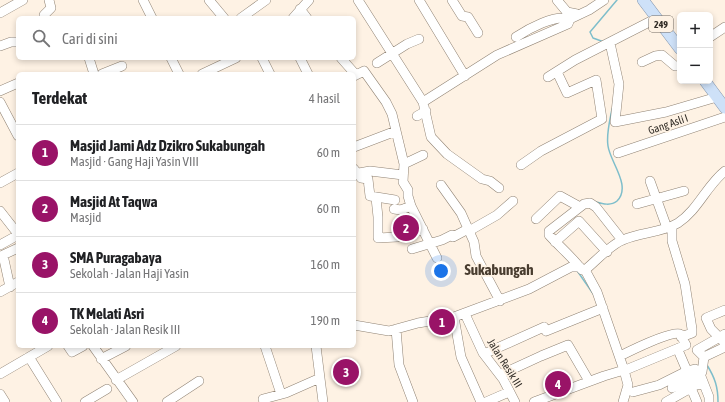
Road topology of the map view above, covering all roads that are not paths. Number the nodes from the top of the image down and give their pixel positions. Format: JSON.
{"nodes":[{"id":1,"x":23,"y":0,"type":"edge"},
{"id":2,"x":49,"y":0,"type":"edge"},
{"id":3,"x":143,"y":0,"type":"edge"},
{"id":4,"x":209,"y":0,"type":"edge"},
{"id":5,"x":266,"y":0,"type":"edge"},
{"id":6,"x":309,"y":0,"type":"edge"},
{"id":7,"x":358,"y":0,"type":"edge"},
{"id":8,"x":419,"y":0,"type":"edge"},
{"id":9,"x":452,"y":0,"type":"edge"},
{"id":10,"x":558,"y":0,"type":"edge"},
{"id":11,"x":604,"y":0,"type":"edge"},
{"id":12,"x":643,"y":0,"type":"edge"},
{"id":13,"x":300,"y":9,"type":"junction"},
{"id":14,"x":0,"y":13,"type":"edge"},
{"id":15,"x":579,"y":15,"type":"junction"},
{"id":16,"x":44,"y":16,"type":"edge"},
{"id":17,"x":151,"y":16,"type":"edge"},
{"id":18,"x":222,"y":16,"type":"edge"},
{"id":19,"x":244,"y":16,"type":"edge"},
{"id":20,"x":295,"y":16,"type":"edge"},
{"id":21,"x":305,"y":16,"type":"edge"},
{"id":22,"x":657,"y":18,"type":"junction"},
{"id":23,"x":570,"y":19,"type":"junction"},
{"id":24,"x":725,"y":27,"type":"edge"},
{"id":25,"x":478,"y":33,"type":"dead end"},
{"id":26,"x":713,"y":35,"type":"edge"},
{"id":27,"x":516,"y":37,"type":"dead end"},
{"id":28,"x":419,"y":39,"type":"dead end"},
{"id":29,"x":16,"y":42,"type":"edge"},
{"id":30,"x":608,"y":44,"type":"junction"},
{"id":31,"x":0,"y":46,"type":"edge"},
{"id":32,"x":679,"y":48,"type":"edge"},
{"id":33,"x":393,"y":54,"type":"junction"},
{"id":34,"x":90,"y":60,"type":"edge"},
{"id":35,"x":172,"y":60,"type":"edge"},
{"id":36,"x":232,"y":60,"type":"edge"},
{"id":37,"x":263,"y":60,"type":"edge"},
{"id":38,"x":301,"y":60,"type":"edge"},
{"id":39,"x":343,"y":60,"type":"edge"},
{"id":40,"x":642,"y":62,"type":"dead end"},
{"id":41,"x":377,"y":63,"type":"dead end"},
{"id":42,"x":122,"y":66,"type":"dead end"},
{"id":43,"x":677,"y":66,"type":"edge"},
{"id":44,"x":93,"y":72,"type":"edge"},
{"id":45,"x":107,"y":72,"type":"edge"},
{"id":46,"x":178,"y":72,"type":"edge"},
{"id":47,"x":206,"y":72,"type":"edge"},
{"id":48,"x":269,"y":72,"type":"edge"},
{"id":49,"x":307,"y":72,"type":"edge"},
{"id":50,"x":352,"y":72,"type":"edge"},
{"id":51,"x":557,"y":72,"type":"junction"},
{"id":52,"x":356,"y":75,"type":"edge"},
{"id":53,"x":465,"y":76,"type":"junction"},
{"id":54,"x":548,"y":77,"type":"dead end"},
{"id":55,"x":16,"y":84,"type":"edge"},
{"id":56,"x":707,"y":84,"type":"edge"},
{"id":57,"x":0,"y":91,"type":"edge"},
{"id":58,"x":717,"y":97,"type":"junction"},
{"id":59,"x":0,"y":102,"type":"edge"},
{"id":60,"x":423,"y":102,"type":"junction"},
{"id":61,"x":725,"y":108,"type":"edge"},
{"id":62,"x":426,"y":111,"type":"junction"},
{"id":63,"x":417,"y":116,"type":"dead end"},
{"id":64,"x":725,"y":117,"type":"edge"},
{"id":65,"x":16,"y":132,"type":"edge"},
{"id":66,"x":396,"y":132,"type":"junction"},
{"id":67,"x":356,"y":145,"type":"edge"},
{"id":68,"x":618,"y":153,"type":"dead end"},
{"id":69,"x":423,"y":155,"type":"dead end"},
{"id":70,"x":404,"y":164,"type":"junction"},
{"id":71,"x":521,"y":165,"type":"dead end"},
{"id":72,"x":725,"y":171,"type":"edge"},
{"id":73,"x":16,"y":173,"type":"edge"},
{"id":74,"x":357,"y":175,"type":"edge"},
{"id":75,"x":403,"y":175,"type":"junction"},
{"id":76,"x":650,"y":181,"type":"dead end"},
{"id":77,"x":0,"y":184,"type":"edge"},
{"id":78,"x":441,"y":186,"type":"dead end"},
{"id":79,"x":498,"y":188,"type":"dead end"},
{"id":80,"x":684,"y":191,"type":"dead end"},
{"id":81,"x":376,"y":198,"type":"junction"},
{"id":82,"x":656,"y":199,"type":"junction"},
{"id":83,"x":513,"y":200,"type":"dead end"},
{"id":84,"x":637,"y":204,"type":"dead end"},
{"id":85,"x":580,"y":205,"type":"junction"},
{"id":86,"x":411,"y":206,"type":"junction"},
{"id":87,"x":0,"y":211,"type":"edge"},
{"id":88,"x":536,"y":218,"type":"dead end"},
{"id":89,"x":670,"y":227,"type":"junction"},
{"id":90,"x":423,"y":229,"type":"junction"},
{"id":91,"x":468,"y":230,"type":"junction"},
{"id":92,"x":16,"y":232,"type":"edge"},
{"id":93,"x":16,"y":236,"type":"edge"},
{"id":94,"x":622,"y":240,"type":"junction"},
{"id":95,"x":555,"y":242,"type":"junction"},
{"id":96,"x":430,"y":244,"type":"junction"},
{"id":97,"x":0,"y":245,"type":"edge"},
{"id":98,"x":16,"y":249,"type":"edge"},
{"id":99,"x":412,"y":250,"type":"dead end"},
{"id":100,"x":607,"y":252,"type":"junction"},
{"id":101,"x":437,"y":258,"type":"dead end"},
{"id":102,"x":582,"y":268,"type":"junction"},
{"id":103,"x":14,"y":284,"type":"edge"},
{"id":104,"x":0,"y":292,"type":"edge"},
{"id":105,"x":500,"y":301,"type":"junction"},
{"id":106,"x":601,"y":309,"type":"junction"},
{"id":107,"x":725,"y":310,"type":"edge"},
{"id":108,"x":466,"y":314,"type":"junction"},
{"id":109,"x":454,"y":317,"type":"junction"},
{"id":110,"x":709,"y":324,"type":"junction"},
{"id":111,"x":356,"y":325,"type":"edge"},
{"id":112,"x":396,"y":329,"type":"junction"},
{"id":113,"x":692,"y":329,"type":"junction"},
{"id":114,"x":681,"y":337,"type":"junction"},
{"id":115,"x":723,"y":338,"type":"edge"},
{"id":116,"x":725,"y":347,"type":"edge"},
{"id":117,"x":45,"y":348,"type":"edge"},
{"id":118,"x":69,"y":348,"type":"edge"},
{"id":119,"x":79,"y":348,"type":"edge"},
{"id":120,"x":94,"y":348,"type":"edge"},
{"id":121,"x":122,"y":348,"type":"edge"},
{"id":122,"x":172,"y":348,"type":"edge"},
{"id":123,"x":266,"y":348,"type":"edge"},
{"id":124,"x":316,"y":348,"type":"edge"},
{"id":125,"x":678,"y":350,"type":"junction"},
{"id":126,"x":484,"y":354,"type":"junction"},
{"id":127,"x":620,"y":356,"type":"junction"},
{"id":128,"x":29,"y":357,"type":"junction"},
{"id":129,"x":101,"y":359,"type":"junction"},
{"id":130,"x":703,"y":359,"type":"junction"},
{"id":131,"x":624,"y":370,"type":"junction"},
{"id":132,"x":687,"y":371,"type":"junction"},
{"id":133,"x":0,"y":374,"type":"edge"},
{"id":134,"x":700,"y":374,"type":"junction"},
{"id":135,"x":500,"y":375,"type":"junction"},
{"id":136,"x":320,"y":378,"type":"junction"},
{"id":137,"x":116,"y":380,"type":"junction"},
{"id":138,"x":199,"y":381,"type":"dead end"},
{"id":139,"x":589,"y":381,"type":"junction"},
{"id":140,"x":704,"y":384,"type":"junction"},
{"id":141,"x":672,"y":388,"type":"dead end"},
{"id":142,"x":691,"y":388,"type":"junction"},
{"id":143,"x":107,"y":389,"type":"dead end"},
{"id":144,"x":509,"y":392,"type":"junction"},
{"id":145,"x":633,"y":392,"type":"dead end"},
{"id":146,"x":0,"y":394,"type":"edge"},
{"id":147,"x":281,"y":394,"type":"junction"},
{"id":148,"x":264,"y":400,"type":"edge"},
{"id":149,"x":5,"y":402,"type":"edge"},
{"id":150,"x":57,"y":402,"type":"edge"},
{"id":151,"x":85,"y":402,"type":"edge"},
{"id":152,"x":133,"y":402,"type":"edge"},
{"id":153,"x":167,"y":402,"type":"edge"},
{"id":154,"x":323,"y":402,"type":"edge"},
{"id":155,"x":413,"y":402,"type":"edge"},
{"id":156,"x":481,"y":402,"type":"edge"},
{"id":157,"x":486,"y":402,"type":"edge"},
{"id":158,"x":515,"y":402,"type":"edge"},
{"id":159,"x":534,"y":402,"type":"edge"},
{"id":160,"x":623,"y":402,"type":"edge"},
{"id":161,"x":666,"y":402,"type":"edge"},
{"id":162,"x":697,"y":402,"type":"edge"},
{"id":163,"x":709,"y":402,"type":"edge"}],
"edges":[{"from":1,"to":14,"type":"street"},
{"from":2,"to":16,"type":"street"},
{"from":3,"to":17,"type":"street"},
{"from":4,"to":18,"type":"street"},
{"from":5,"to":19,"type":"street"},
{"from":6,"to":13,"type":"street"},
{"from":7,"to":33,"type":"street"},
{"from":8,"to":53,"type":"street"},
{"from":9,"to":25,"type":"street"},
{"from":10,"to":15,"type":"street"},
{"from":11,"to":15,"type":"street"},
{"from":12,"to":22,"type":"main road","number":"249"},
{"from":13,"to":20,"type":"street"},
{"from":13,"to":21,"type":"street"},
{"from":15,"to":23,"type":"street"},
{"from":22,"to":30,"type":"street"},
{"from":22,"to":32,"type":"main road","number":"249"},
{"from":23,"to":27,"type":"street"},
{"from":23,"to":53,"type":"street"},
{"from":24,"to":26,"type":"street"},
{"from":28,"to":33,"type":"street"},
{"from":29,"to":31,"type":"street"},
{"from":30,"to":51,"type":"street"},
{"from":30,"to":58,"type":"street"},
{"from":33,"to":41,"type":"street"},
{"from":33,"to":60,"type":"street"},
{"from":34,"to":44,"type":"street"},
{"from":35,"to":46,"type":"street"},
{"from":36,"to":47,"type":"street"},
{"from":37,"to":48,"type":"street"},
{"from":38,"to":49,"type":"street"},
{"from":39,"to":50,"type":"street"},
{"from":40,"to":43,"type":"street"},
{"from":42,"to":45,"type":"street"},
{"from":51,"to":54,"type":"street"},
{"from":51,"to":71,"type":"street"},
{"from":52,"to":66,"type":"street"},
{"from":53,"to":60,"type":"street"},
{"from":55,"to":57,"type":"street"},
{"from":56,"to":58,"type":"main road"},
{"from":58,"to":61,"type":"main road"},
{"from":59,"to":65,"type":"street"},
{"from":60,"to":62,"type":"street"},
{"from":62,"to":63,"type":"street"},
{"from":62,"to":79,"type":"street"},
{"from":64,"to":68,"type":"street","name":"Gang Asli I"},
{"from":66,"to":67,"type":"street"},
{"from":66,"to":70,"type":"street"},
{"from":69,"to":70,"type":"street"},
{"from":70,"to":75,"type":"street"},
{"from":72,"to":89,"type":"street"},
{"from":73,"to":77,"type":"street"},
{"from":74,"to":75,"type":"street"},
{"from":74,"to":81,"type":"street"},
{"from":75,"to":86,"type":"street"},
{"from":76,"to":82,"type":"street"},
{"from":78,"to":91,"type":"street"},
{"from":80,"to":82,"type":"street"},
{"from":81,"to":86,"type":"street"},
{"from":81,"to":90,"type":"street"},
{"from":82,"to":84,"type":"street"},
{"from":82,"to":89,"type":"street"},
{"from":83,"to":91,"type":"street"},
{"from":85,"to":88,"type":"street"},
{"from":85,"to":94,"type":"street"},
{"from":85,"to":95,"type":"street"},
{"from":86,"to":90,"type":"street"},
{"from":87,"to":92,"type":"street"},
{"from":89,"to":94,"type":"street"},
{"from":89,"to":113,"type":"street"},
{"from":90,"to":96,"type":"street"},
{"from":91,"to":96,"type":"street"},
{"from":91,"to":105,"type":"street"},
{"from":93,"to":97,"type":"street"},
{"from":94,"to":100,"type":"street"},
{"from":95,"to":100,"type":"street"},
{"from":95,"to":102,"type":"street"},
{"from":96,"to":99,"type":"street"},
{"from":96,"to":101,"type":"street"},
{"from":98,"to":103,"type":"street"},
{"from":100,"to":102,"type":"street"},
{"from":102,"to":105,"type":"street"},
{"from":102,"to":106,"type":"street"},
{"from":103,"to":104,"type":"street"},
{"from":105,"to":108,"type":"street"},
{"from":106,"to":126,"type":"street"},
{"from":106,"to":127,"type":"street"},
{"from":107,"to":110,"type":"street"},
{"from":108,"to":109,"type":"street"},
{"from":108,"to":126,"type":"street","name":"Jalan Resik III"},
{"from":109,"to":112,"type":"street"},
{"from":109,"to":156,"type":"street"},
{"from":110,"to":113,"type":"street"},
{"from":110,"to":115,"type":"street"},
{"from":111,"to":112,"type":"street"},
{"from":112,"to":155,"type":"street"},
{"from":113,"to":114,"type":"street"},
{"from":114,"to":125,"type":"street"},
{"from":114,"to":127,"type":"street"},
{"from":115,"to":130,"type":"street"},
{"from":116,"to":130,"type":"street"},
{"from":117,"to":128,"type":"street"},
{"from":118,"to":119,"type":"street"},
{"from":120,"to":129,"type":"street"},
{"from":121,"to":129,"type":"street"},
{"from":122,"to":137,"type":"street"},
{"from":123,"to":147,"type":"street"},
{"from":124,"to":136,"type":"street"},
{"from":125,"to":131,"type":"street"},
{"from":125,"to":132,"type":"street"},
{"from":126,"to":135,"type":"street","name":"Jalan Resik III"},
{"from":127,"to":131,"type":"street"},
{"from":128,"to":133,"type":"street"},
{"from":128,"to":150,"type":"street"},
{"from":129,"to":137,"type":"street"},
{"from":130,"to":134,"type":"street"},
{"from":131,"to":139,"type":"street"},
{"from":131,"to":160,"type":"street"},
{"from":132,"to":134,"type":"street"},
{"from":132,"to":145,"type":"street"},
{"from":134,"to":140,"type":"street"},
{"from":134,"to":141,"type":"street"},
{"from":135,"to":139,"type":"street"},
{"from":135,"to":144,"type":"street","name":"Jalan Resik III"},
{"from":136,"to":147,"type":"street"},
{"from":136,"to":154,"type":"street"},
{"from":137,"to":152,"type":"street"},
{"from":138,"to":153,"type":"street"},
{"from":139,"to":159,"type":"street"},
{"from":140,"to":142,"type":"street"},
{"from":140,"to":163,"type":"street"},
{"from":142,"to":161,"type":"street"},
{"from":142,"to":162,"type":"street"},
{"from":143,"to":151,"type":"street"},
{"from":144,"to":157,"type":"street"},
{"from":144,"to":158,"type":"street","name":"Jalan Resik III"},
{"from":146,"to":149,"type":"street"},
{"from":147,"to":148,"type":"street"}]}
